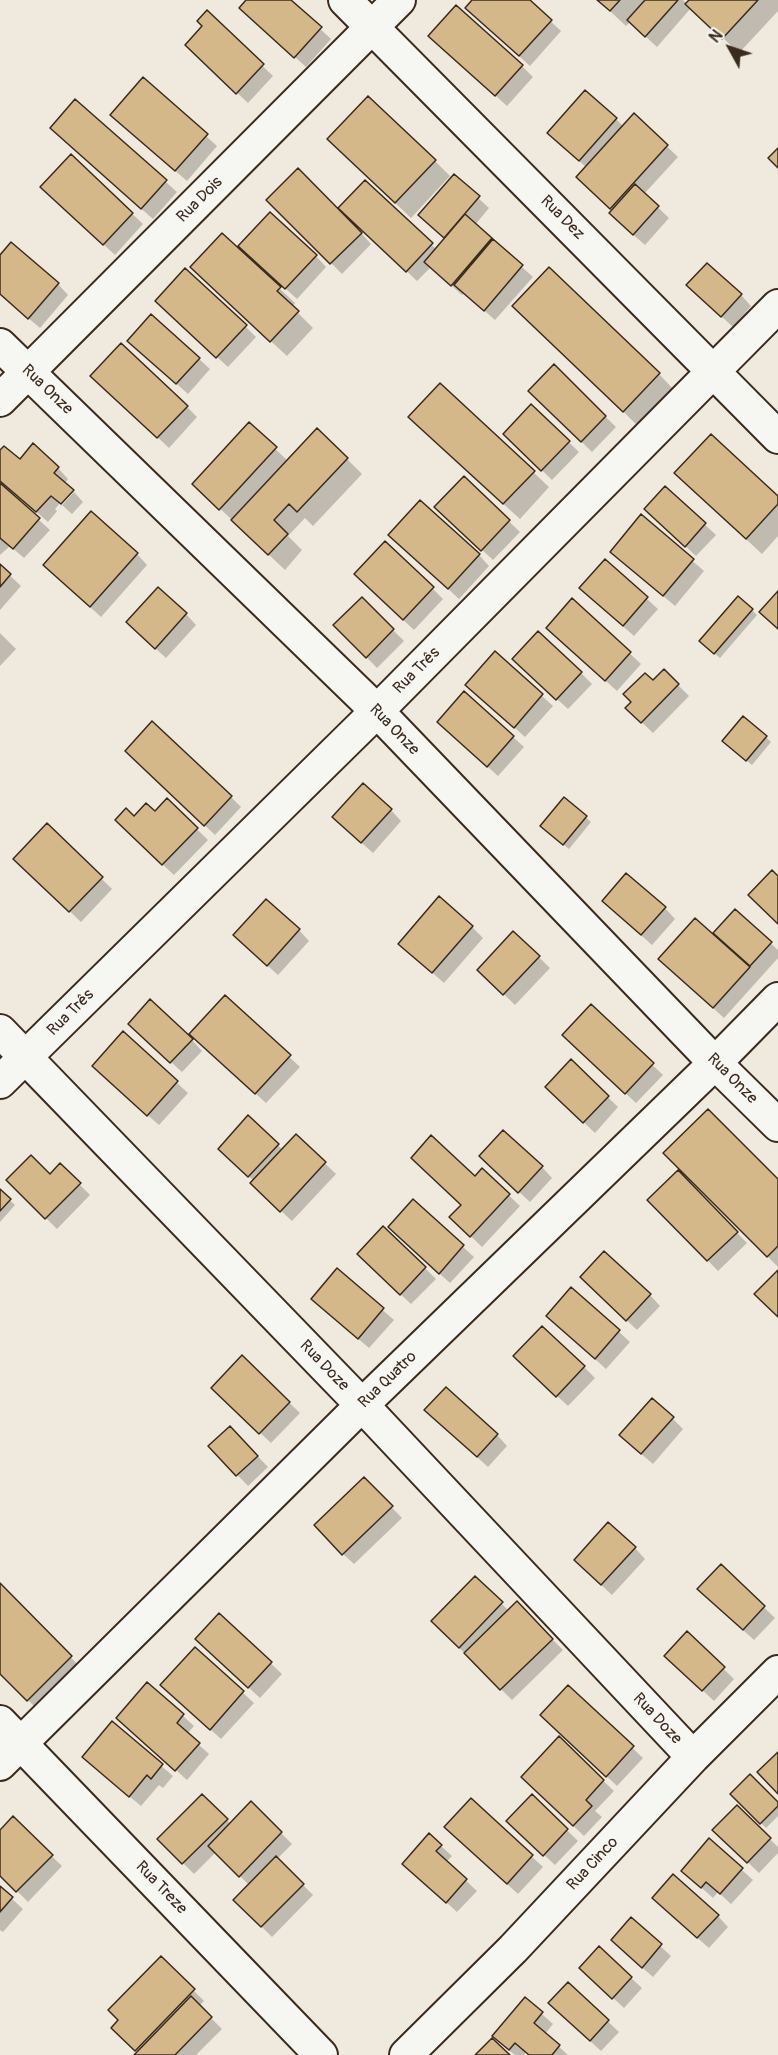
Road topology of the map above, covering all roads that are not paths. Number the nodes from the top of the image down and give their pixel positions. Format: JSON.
{"nodes":[{"id":1,"x":345,"y":0,"type":"edge"},
{"id":2,"x":399,"y":0,"type":"edge"},
{"id":3,"x":373,"y":27,"type":"junction"},
{"id":4,"x":778,"y":306,"type":"edge"},
{"id":5,"x":0,"y":345,"type":"edge"},
{"id":6,"x":714,"y":371,"type":"junction"},
{"id":7,"x":28,"y":372,"type":"junction"},
{"id":8,"x":0,"y":400,"type":"edge"},
{"id":9,"x":778,"y":437,"type":"edge"},
{"id":10,"x":377,"y":711,"type":"junction"},
{"id":11,"x":778,"y":999,"type":"edge"},
{"id":12,"x":0,"y":1031,"type":"edge"},
{"id":13,"x":26,"y":1057,"type":"junction"},
{"id":14,"x":715,"y":1063,"type":"junction"},
{"id":15,"x":0,"y":1082,"type":"edge"},
{"id":16,"x":778,"y":1125,"type":"edge"},
{"id":17,"x":362,"y":1405,"type":"junction"},
{"id":18,"x":778,"y":1672,"type":"edge"},
{"id":19,"x":7,"y":1743,"type":"edge"},
{"id":20,"x":693,"y":1757,"type":"junction"},
{"id":21,"x":321,"y":2055,"type":"edge"},
{"id":22,"x":406,"y":2055,"type":"edge"}],
"edges":[{"from":1,"to":3,"type":"street","name":"Rua Dez"},
{"from":2,"to":3,"type":"street","name":"Rua Dois"},
{"from":3,"to":6,"type":"street","name":"Rua Dez"},
{"from":3,"to":7,"type":"street","name":"Rua Dois"},
{"from":4,"to":6,"type":"street","name":"Rua Três"},
{"from":5,"to":7,"type":"street","name":"Rua Onze"},
{"from":6,"to":9,"type":"street","name":"Rua Dez"},
{"from":6,"to":10,"type":"street","name":"Rua Três"},
{"from":7,"to":8,"type":"street","name":"Rua Dois"},
{"from":7,"to":10,"type":"street","name":"Rua Onze"},
{"from":10,"to":13,"type":"street","name":"Rua Três"},
{"from":10,"to":14,"type":"street","name":"Rua Onze"},
{"from":11,"to":14,"type":"street","name":"Rua Quatro"},
{"from":12,"to":13,"type":"street","name":"Rua Doze"},
{"from":13,"to":15,"type":"street","name":"Rua Três"},
{"from":13,"to":17,"type":"street","name":"Rua Doze"},
{"from":14,"to":16,"type":"street","name":"Rua Onze"},
{"from":14,"to":17,"type":"street","name":"Rua Quatro"},
{"from":17,"to":19,"type":"street","name":"Rua Quatro"},
{"from":17,"to":20,"type":"street","name":"Rua Doze"},
{"from":18,"to":20,"type":"street","name":"Rua Cinco"},
{"from":19,"to":21,"type":"street","name":"Rua Treze"},
{"from":20,"to":22,"type":"street","name":"Rua Cinco"}]}
